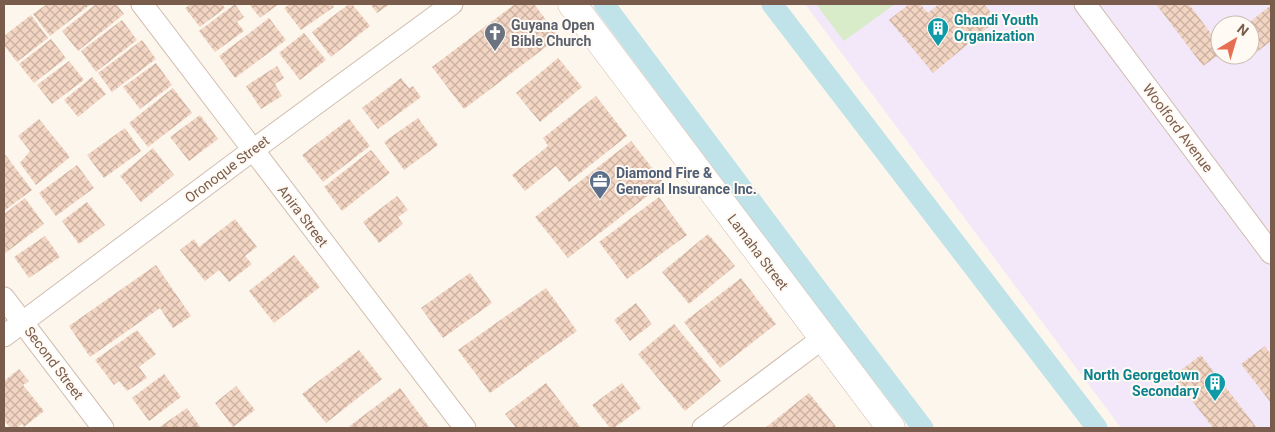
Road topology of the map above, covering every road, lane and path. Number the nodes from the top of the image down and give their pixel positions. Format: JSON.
{"nodes":[{"id":1,"x":142,"y":4,"type":"edge"},
{"id":2,"x":452,"y":4,"type":"edge"},
{"id":3,"x":572,"y":4,"type":"edge"},
{"id":4,"x":1085,"y":4,"type":"edge"},
{"id":5,"x":253,"y":150,"type":"junction"},
{"id":6,"x":1271,"y":253,"type":"edge"},
{"id":7,"x":4,"y":298,"type":"edge"},
{"id":8,"x":22,"y":322,"type":"junction"},
{"id":9,"x":4,"y":336,"type":"edge"},
{"id":10,"x":823,"y":338,"type":"junction"},
{"id":11,"x":103,"y":428,"type":"edge"},
{"id":12,"x":465,"y":428,"type":"edge"},
{"id":13,"x":703,"y":428,"type":"edge"},
{"id":14,"x":891,"y":428,"type":"edge"}],
"edges":[{"from":1,"to":5,"type":"street","name":"Anira Street"},
{"from":2,"to":5,"type":"street","name":"Oronoque Street"},
{"from":3,"to":10,"type":"street","name":"Lamaha Street"},
{"from":4,"to":6,"type":"street","name":"Woolford Avenue"},
{"from":5,"to":8,"type":"street","name":"Oronoque Street"},
{"from":5,"to":12,"type":"street","name":"Anira Street"},
{"from":7,"to":8,"type":"street","name":"Second Street"},
{"from":8,"to":9,"type":"street","name":"Oronoque Street"},
{"from":8,"to":11,"type":"street","name":"Second Street"},
{"from":10,"to":13,"type":"street"},
{"from":10,"to":14,"type":"street","name":"Lamaha Street"}]}
